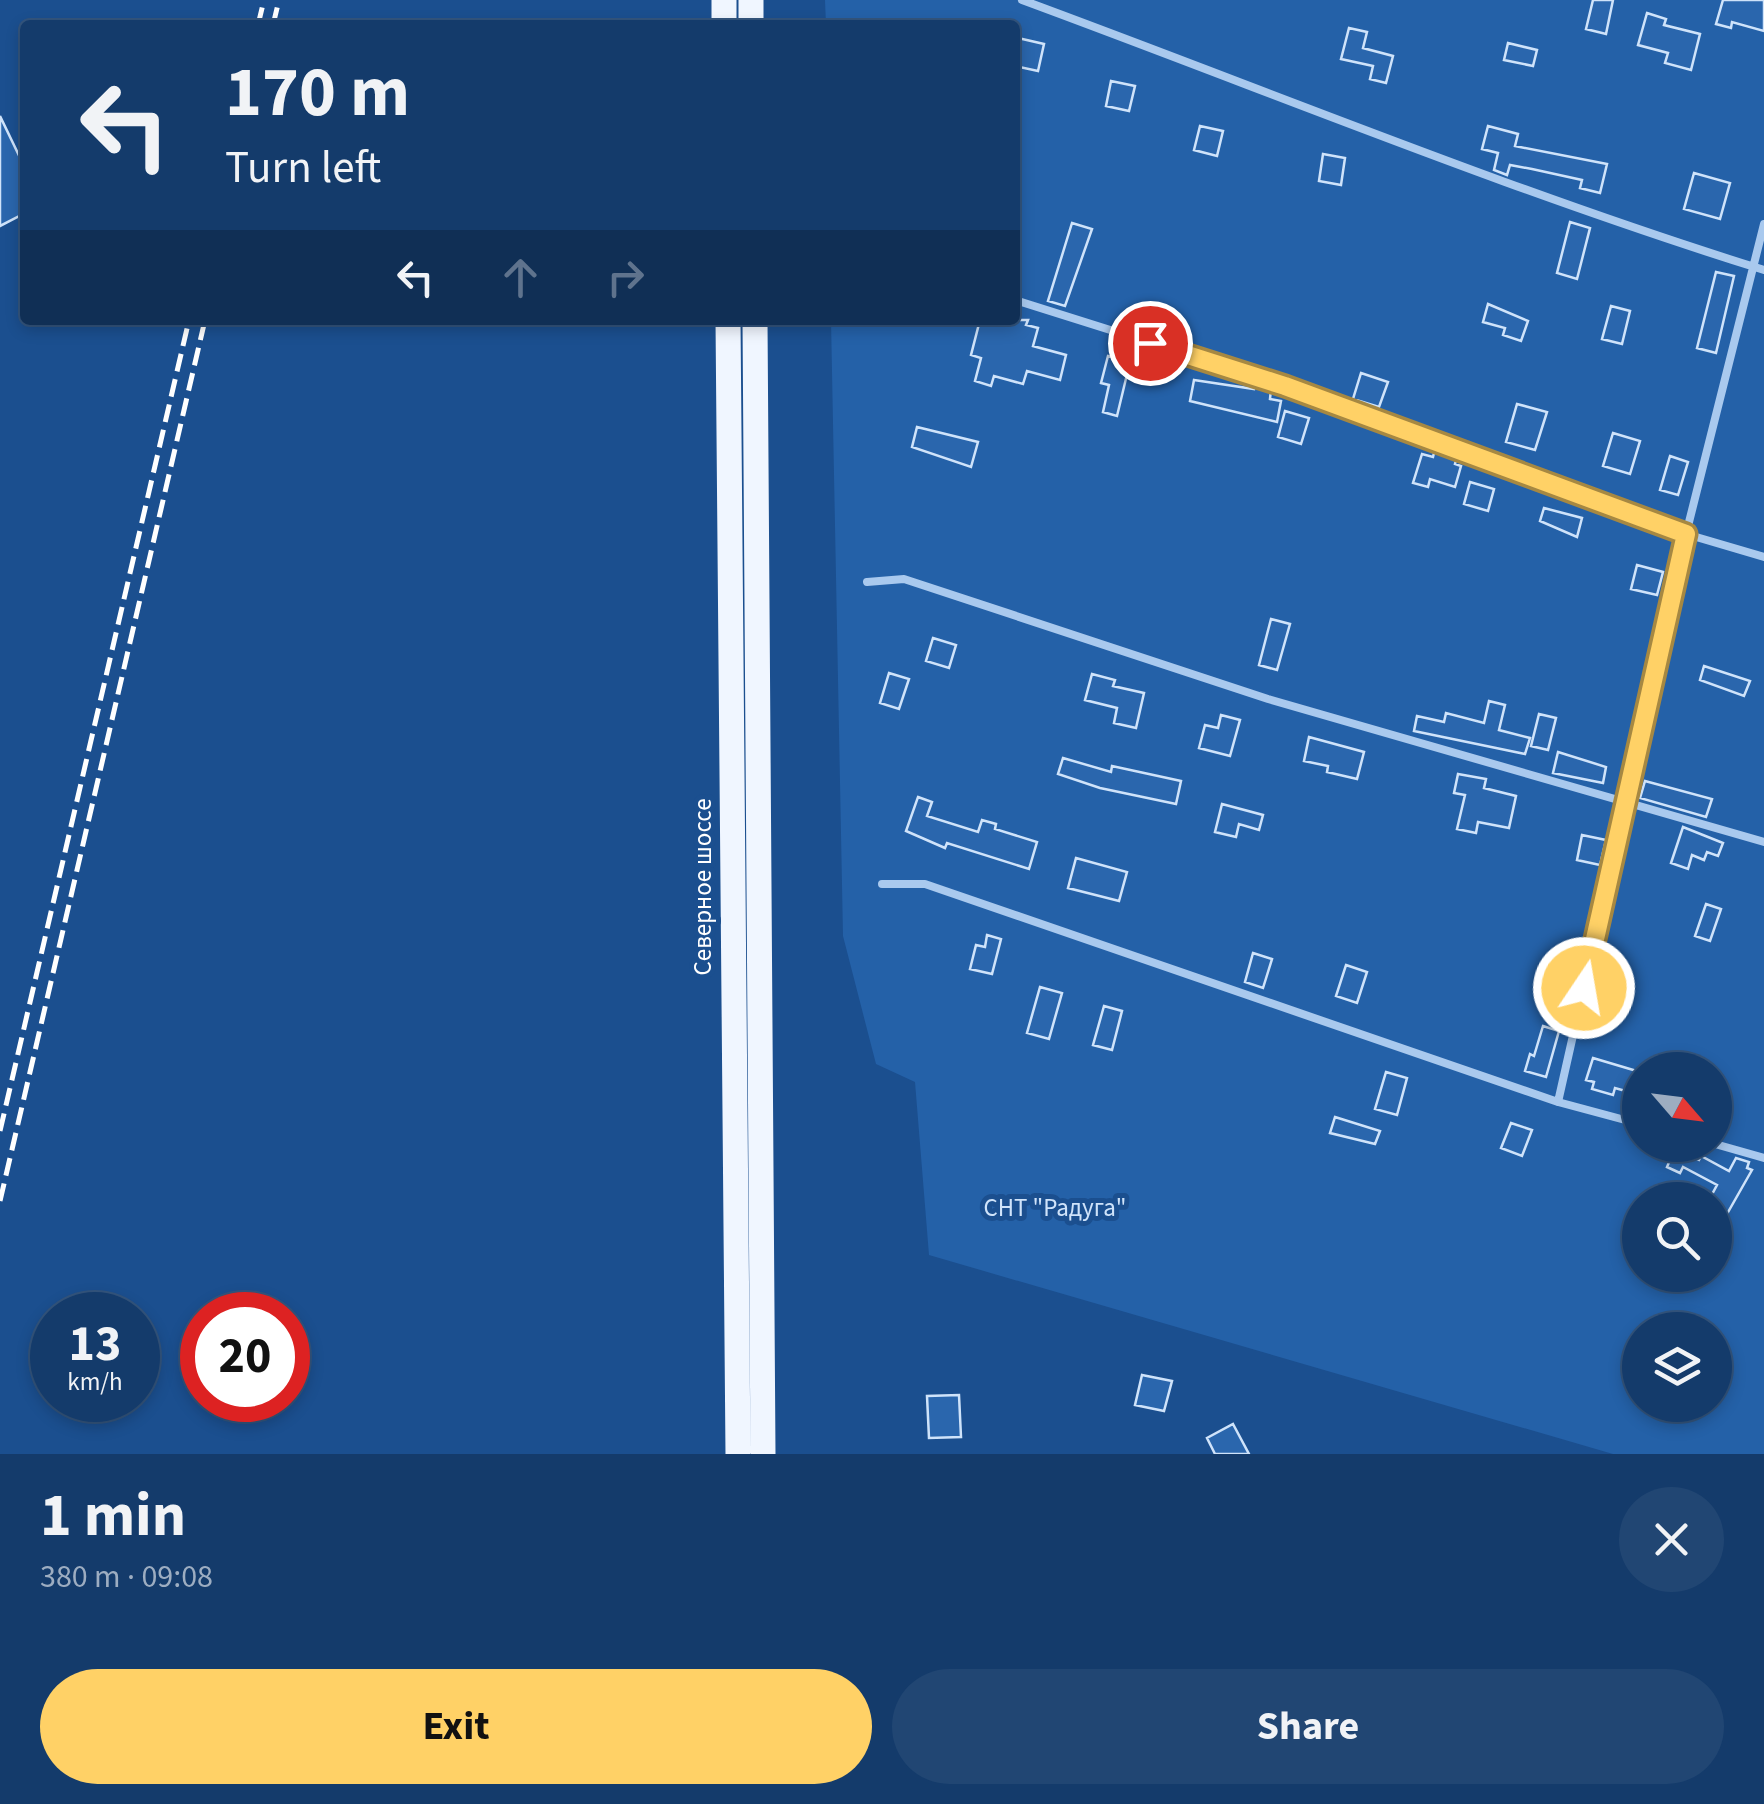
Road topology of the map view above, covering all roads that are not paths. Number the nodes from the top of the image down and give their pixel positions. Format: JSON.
{"nodes":[{"id":1,"x":1022,"y":0,"type":"edge"},
{"id":2,"x":1764,"y":224,"type":"edge"},
{"id":3,"x":1753,"y":267,"type":"junction"},
{"id":4,"x":1764,"y":270,"type":"edge"},
{"id":5,"x":1020,"y":302,"type":"edge"},
{"id":6,"x":728,"y":325,"type":"edge"},
{"id":7,"x":755,"y":325,"type":"edge"},
{"id":8,"x":1686,"y":534,"type":"junction"},
{"id":9,"x":1764,"y":557,"type":"edge"},
{"id":10,"x":867,"y":582,"type":"dead end"},
{"id":11,"x":1625,"y":800,"type":"junction"},
{"id":12,"x":1764,"y":842,"type":"edge"},
{"id":13,"x":882,"y":884,"type":"dead end"},
{"id":14,"x":1558,"y":1102,"type":"junction"},
{"id":15,"x":1622,"y":1119,"type":"edge"},
{"id":16,"x":1732,"y":1149,"type":"edge"},
{"id":17,"x":1764,"y":1158,"type":"edge"},
{"id":18,"x":738,"y":1454,"type":"edge"},
{"id":19,"x":763,"y":1454,"type":"edge"}],
"edges":[{"from":1,"to":3,"type":"lane"},
{"from":2,"to":3,"type":"lane"},
{"from":3,"to":4,"type":"lane"},
{"from":3,"to":8,"type":"lane"},
{"from":5,"to":8,"type":"lane"},
{"from":6,"to":18,"type":"main road","name":"Северное шоссе"},
{"from":7,"to":19,"type":"main road"},
{"from":8,"to":9,"type":"lane"},
{"from":8,"to":11,"type":"lane"},
{"from":10,"to":11,"type":"lane"},
{"from":11,"to":12,"type":"lane"},
{"from":11,"to":14,"type":"lane"},
{"from":13,"to":14,"type":"lane"},
{"from":14,"to":15,"type":"lane"},
{"from":16,"to":17,"type":"lane"}]}
